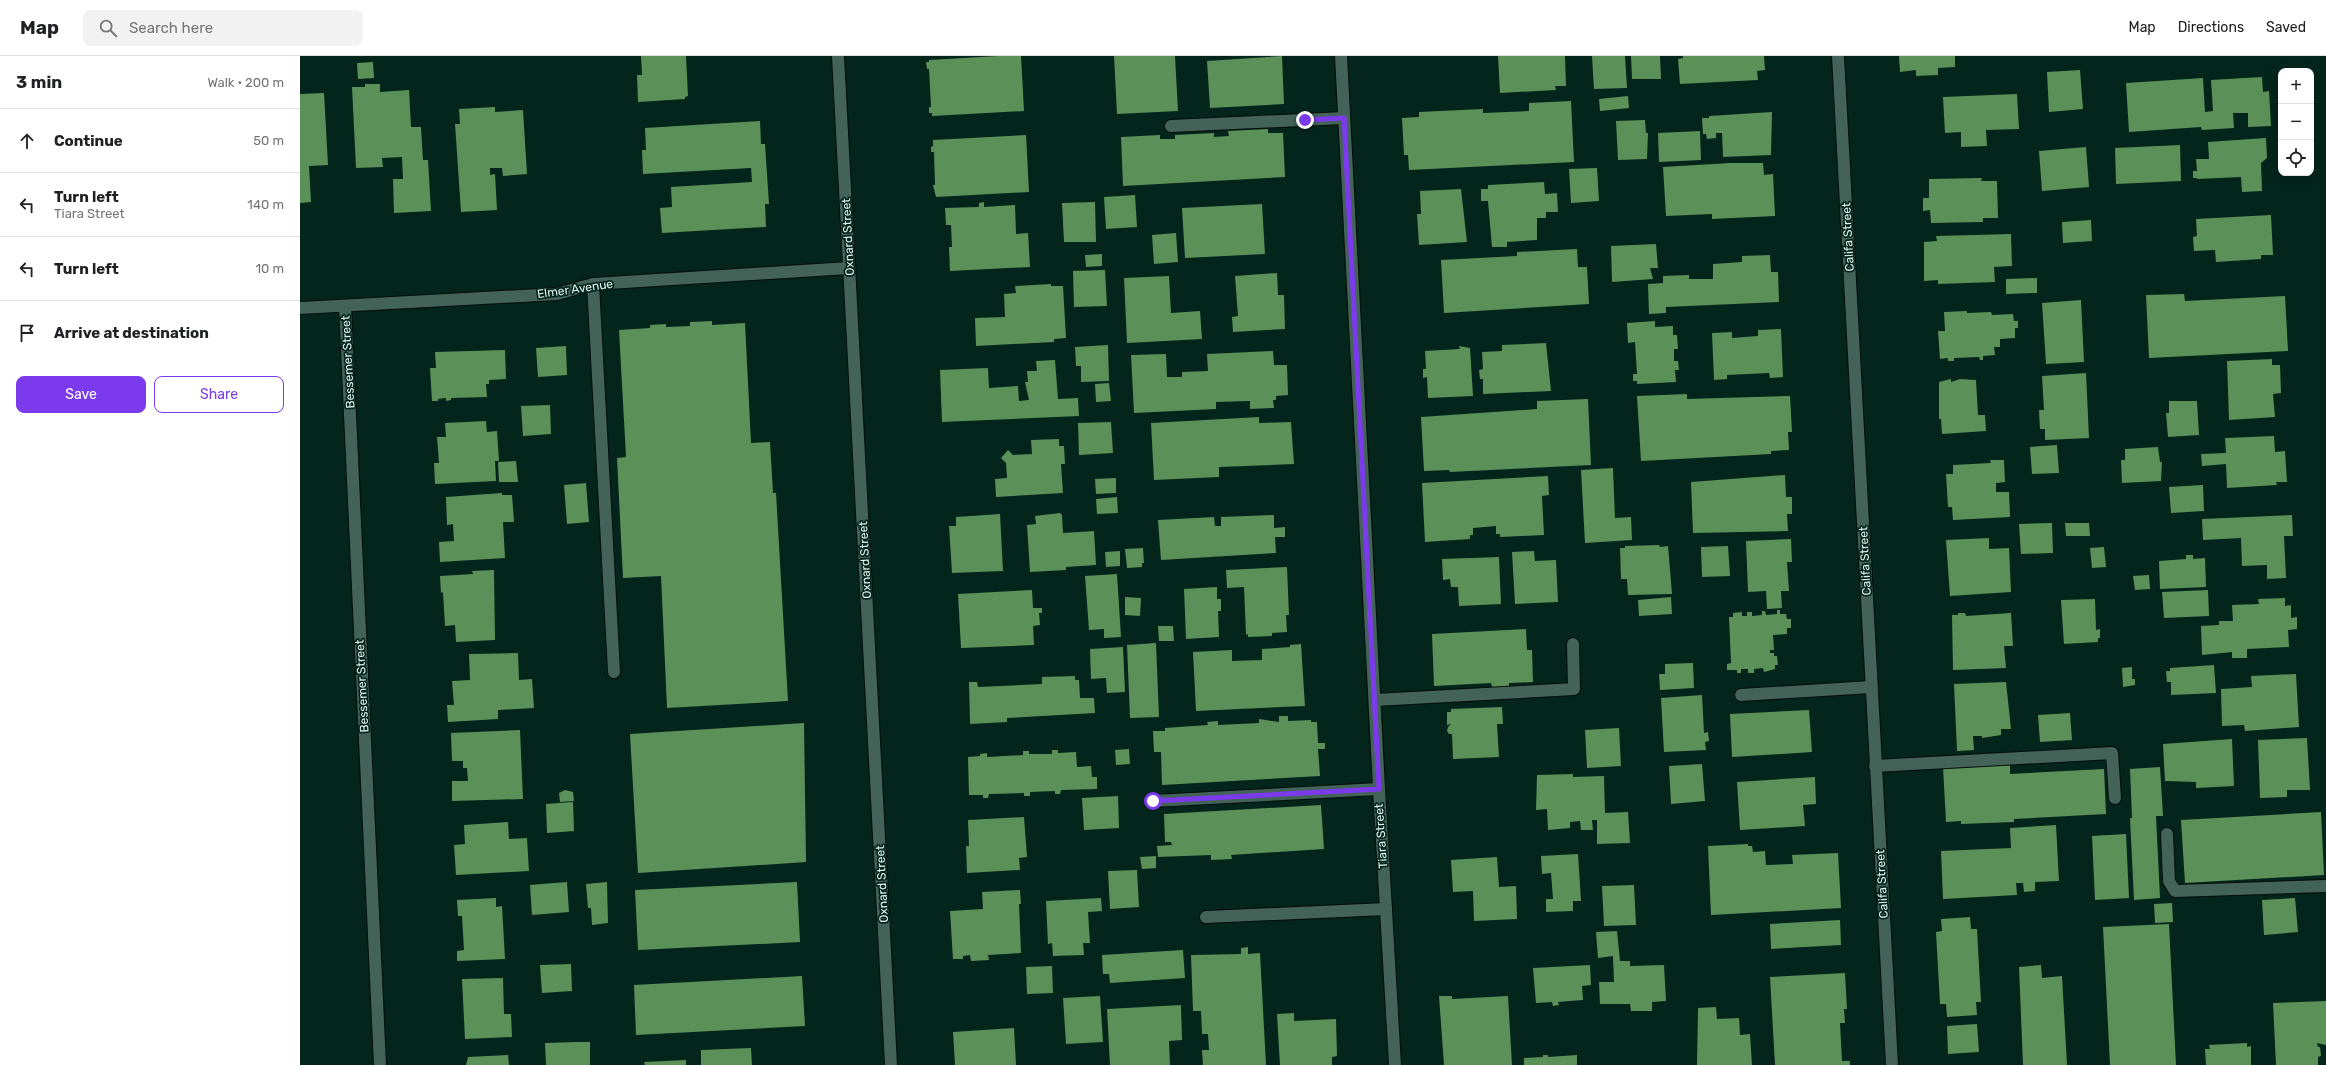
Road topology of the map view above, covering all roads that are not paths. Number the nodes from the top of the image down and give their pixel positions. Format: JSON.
{"nodes":[{"id":1,"x":838,"y":56,"type":"edge"},
{"id":2,"x":1341,"y":56,"type":"edge"},
{"id":3,"x":1838,"y":56,"type":"edge"},
{"id":4,"x":1344,"y":118,"type":"junction"},
{"id":5,"x":1171,"y":126,"type":"dead end"},
{"id":6,"x":849,"y":268,"type":"junction"},
{"id":7,"x":593,"y":284,"type":"junction"},
{"id":8,"x":345,"y":306,"type":"junction"},
{"id":9,"x":300,"y":308,"type":"edge"},
{"id":10,"x":1573,"y":644,"type":"dead end"},
{"id":11,"x":614,"y":672,"type":"dead end"},
{"id":12,"x":1871,"y":687,"type":"junction"},
{"id":13,"x":1741,"y":695,"type":"dead end"},
{"id":14,"x":1375,"y":700,"type":"junction"},
{"id":15,"x":1875,"y":766,"type":"junction"},
{"id":16,"x":1379,"y":789,"type":"junction"},
{"id":17,"x":2115,"y":798,"type":"dead end"},
{"id":18,"x":1153,"y":801,"type":"dead end"},
{"id":19,"x":2167,"y":834,"type":"dead end"},
{"id":20,"x":2326,"y":886,"type":"edge"},
{"id":21,"x":1386,"y":909,"type":"junction"},
{"id":22,"x":1206,"y":917,"type":"dead end"},
{"id":23,"x":380,"y":1065,"type":"edge"},
{"id":24,"x":891,"y":1065,"type":"edge"},
{"id":25,"x":1395,"y":1065,"type":"edge"},
{"id":26,"x":1892,"y":1065,"type":"edge"}],
"edges":[{"from":1,"to":6,"type":"street","name":"Oxnard Street"},
{"from":2,"to":4,"type":"street","name":"Tiara Street"},
{"from":3,"to":12,"type":"street","name":"Califa Street"},
{"from":4,"to":5,"type":"street"},
{"from":4,"to":14,"type":"street","name":"Tiara Street"},
{"from":6,"to":7,"type":"street","name":"Elmer Avenue"},
{"from":6,"to":24,"type":"street","name":"Oxnard Street"},
{"from":7,"to":8,"type":"street","name":"Elmer Avenue"},
{"from":7,"to":11,"type":"street"},
{"from":8,"to":9,"type":"street","name":"Elmer Avenue"},
{"from":8,"to":23,"type":"street","name":"Bessemer Street"},
{"from":10,"to":14,"type":"street"},
{"from":12,"to":13,"type":"street"},
{"from":12,"to":15,"type":"street","name":"Califa Street"},
{"from":14,"to":16,"type":"street","name":"Tiara Street"},
{"from":15,"to":17,"type":"street"},
{"from":15,"to":26,"type":"street","name":"Califa Street"},
{"from":16,"to":18,"type":"street"},
{"from":16,"to":21,"type":"street","name":"Tiara Street"},
{"from":19,"to":20,"type":"street"},
{"from":21,"to":22,"type":"street"},
{"from":21,"to":25,"type":"street","name":"Tiara Street"}]}
